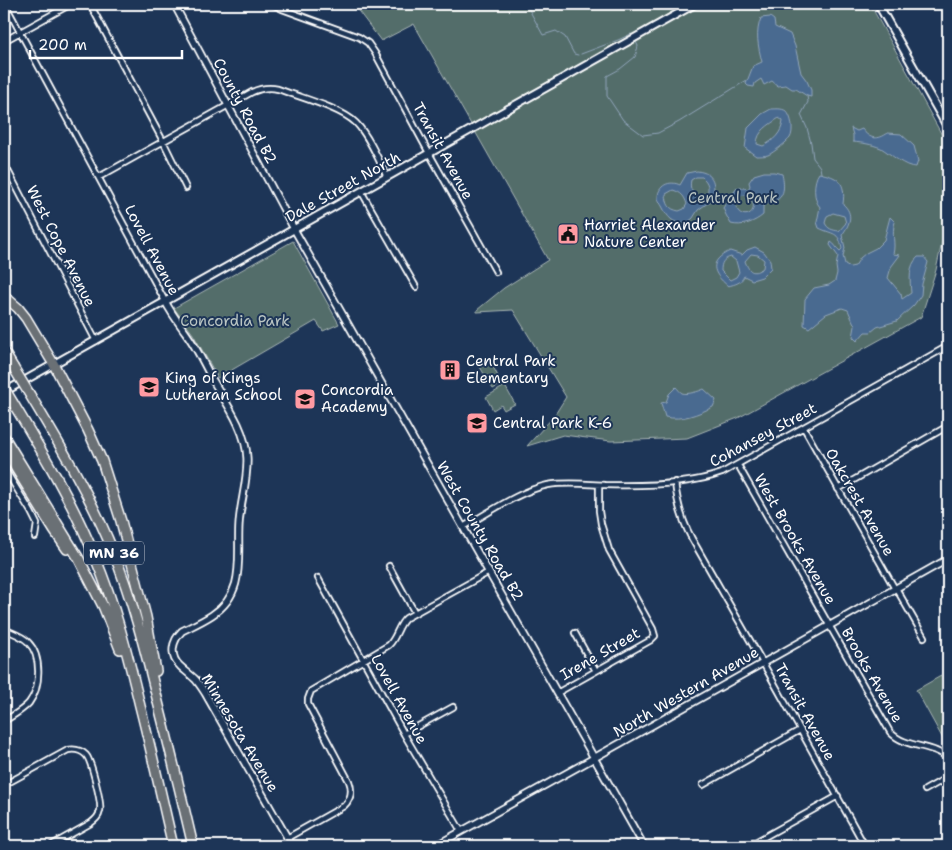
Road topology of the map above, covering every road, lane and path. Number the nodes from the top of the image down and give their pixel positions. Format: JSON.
{"nodes":[{"id":1,"x":5,"y":4,"type":"edge"},
{"id":2,"x":71,"y":4,"type":"edge"},
{"id":3,"x":90,"y":4,"type":"edge"},
{"id":4,"x":174,"y":4,"type":"edge"},
{"id":5,"x":272,"y":4,"type":"edge"},
{"id":6,"x":695,"y":4,"type":"edge"},
{"id":7,"x":878,"y":4,"type":"edge"},
{"id":8,"x":21,"y":32,"type":"junction"},
{"id":9,"x":4,"y":41,"type":"edge"},
{"id":10,"x":228,"y":105,"type":"junction"},
{"id":11,"x":946,"y":117,"type":"edge"},
{"id":12,"x":948,"y":128,"type":"edge"},
{"id":13,"x":163,"y":142,"type":"junction"},
{"id":14,"x":429,"y":153,"type":"junction"},
{"id":15,"x":4,"y":164,"type":"edge"},
{"id":16,"x":387,"y":176,"type":"junction"},
{"id":17,"x":99,"y":177,"type":"junction"},
{"id":18,"x":186,"y":188,"type":"dead end"},
{"id":19,"x":361,"y":191,"type":"junction"},
{"id":20,"x":294,"y":229,"type":"junction"},
{"id":21,"x":496,"y":272,"type":"dead end"},
{"id":22,"x":416,"y":287,"type":"dead end"},
{"id":23,"x":4,"y":296,"type":"edge"},
{"id":24,"x":165,"y":301,"type":"junction"},
{"id":25,"x":96,"y":341,"type":"junction"},
{"id":26,"x":948,"y":346,"type":"edge"},
{"id":27,"x":4,"y":352,"type":"edge"},
{"id":28,"x":53,"y":364,"type":"junction"},
{"id":29,"x":4,"y":388,"type":"edge"},
{"id":30,"x":4,"y":392,"type":"edge"},
{"id":31,"x":948,"y":426,"type":"edge"},
{"id":32,"x":804,"y":428,"type":"junction"},
{"id":33,"x":4,"y":437,"type":"edge"},
{"id":34,"x":738,"y":465,"type":"junction"},
{"id":35,"x":4,"y":468,"type":"edge"},
{"id":36,"x":675,"y":482,"type":"junction"},
{"id":37,"x":599,"y":485,"type":"junction"},
{"id":38,"x":838,"y":488,"type":"junction"},
{"id":39,"x":463,"y":527,"type":"junction"},
{"id":40,"x":35,"y":537,"type":"dead end"},
{"id":41,"x":948,"y":559,"type":"edge"},
{"id":42,"x":389,"y":566,"type":"dead end"},
{"id":43,"x":489,"y":572,"type":"junction"},
{"id":44,"x":318,"y":578,"type":"dead end"},
{"id":45,"x":895,"y":588,"type":"junction"},
{"id":46,"x":415,"y":613,"type":"junction"},
{"id":47,"x":829,"y":625,"type":"junction"},
{"id":48,"x":4,"y":629,"type":"edge"},
{"id":49,"x":575,"y":633,"type":"dead end"},
{"id":50,"x":178,"y":635,"type":"joint"},
{"id":51,"x":924,"y":637,"type":"dead end"},
{"id":52,"x":364,"y":660,"type":"junction"},
{"id":53,"x":762,"y":663,"type":"junction"},
{"id":54,"x":596,"y":671,"type":"junction"},
{"id":55,"x":557,"y":693,"type":"junction"},
{"id":56,"x":453,"y":707,"type":"dead end"},
{"id":57,"x":4,"y":721,"type":"edge"},
{"id":58,"x":164,"y":725,"type":"junction"},
{"id":59,"x":800,"y":730,"type":"junction"},
{"id":60,"x":146,"y":731,"type":"junction"},
{"id":61,"x":404,"y":734,"type":"junction"},
{"id":62,"x":594,"y":758,"type":"junction"},
{"id":63,"x":948,"y":759,"type":"edge"},
{"id":64,"x":948,"y":777,"type":"edge"},
{"id":65,"x":4,"y":785,"type":"edge"},
{"id":66,"x":703,"y":785,"type":"dead end"},
{"id":67,"x":925,"y":790,"type":"dead end"},
{"id":68,"x":838,"y":796,"type":"junction"},
{"id":69,"x":461,"y":831,"type":"junction"},
{"id":70,"x":287,"y":838,"type":"junction"},
{"id":71,"x":50,"y":846,"type":"edge"},
{"id":72,"x":174,"y":846,"type":"edge"},
{"id":73,"x":193,"y":846,"type":"edge"},
{"id":74,"x":292,"y":846,"type":"edge"},
{"id":75,"x":435,"y":846,"type":"edge"},
{"id":76,"x":644,"y":846,"type":"edge"},
{"id":77,"x":748,"y":846,"type":"edge"},
{"id":78,"x":865,"y":846,"type":"edge"}],
"edges":[{"from":1,"to":8,"type":"street","name":"Lovell Avenue"},
{"from":2,"to":8,"type":"street"},
{"from":3,"to":13,"type":"street"},
{"from":4,"to":10,"type":"street","name":"County Road B2"},
{"from":5,"to":14,"type":"street","name":"Transit Avenue"},
{"from":6,"to":14,"type":"main road","name":"Dale Street North"},
{"from":7,"to":11,"type":"main road"},
{"from":8,"to":9,"type":"street"},
{"from":8,"to":17,"type":"street","name":"Lovell Avenue"},
{"from":10,"to":13,"type":"street"},
{"from":10,"to":16,"type":"street"},
{"from":10,"to":20,"type":"street","name":"County Road B2"},
{"from":11,"to":12,"type":"main road"},
{"from":13,"to":17,"type":"street"},
{"from":13,"to":18,"type":"street"},
{"from":14,"to":16,"type":"main road","name":"Dale Street North"},
{"from":14,"to":21,"type":"street","name":"Transit Avenue"},
{"from":15,"to":25,"type":"street","name":"West Cope Avenue"},
{"from":16,"to":19,"type":"main road","name":"Dale Street North"},
{"from":17,"to":24,"type":"street","name":"Lovell Avenue"},
{"from":19,"to":20,"type":"main road","name":"Dale Street North"},
{"from":19,"to":22,"type":"street"},
{"from":20,"to":24,"type":"main road","name":"Dale Street North"},
{"from":20,"to":39,"type":"street","name":"West County Road B2"},
{"from":23,"to":28,"type":"highway"},
{"from":24,"to":25,"type":"main road","name":"Dale Street North"},
{"from":24,"to":50,"type":"street","name":"Lovell Avenue"},
{"from":25,"to":28,"type":"main road","name":"Dale Street North"},
{"from":26,"to":32,"type":"street","name":"Cohansey Street"},
{"from":27,"to":58,"type":"highway","number":"MN 36","bridge":true},
{"from":28,"to":30,"type":"main road","name":"Dale Street North"},
{"from":28,"to":58,"type":"highway"},
{"from":29,"to":60,"type":"highway","number":"MN 36","bridge":true},
{"from":31,"to":38,"type":"street"},
{"from":32,"to":34,"type":"street","name":"Cohansey Street"},
{"from":32,"to":38,"type":"street","name":"Oakcrest Avenue"},
{"from":33,"to":60,"type":"highway"},
{"from":34,"to":36,"type":"street","name":"Cohansey Street"},
{"from":34,"to":47,"type":"street","name":"West Brooks Avenue"},
{"from":35,"to":40,"type":"street"},
{"from":36,"to":37,"type":"street","name":"Cohansey Street"},
{"from":36,"to":53,"type":"street","name":"Transit Avenue"},
{"from":37,"to":39,"type":"street","name":"Cohansey Street"},
{"from":37,"to":54,"type":"street","name":"Irene Street"},
{"from":38,"to":45,"type":"street","name":"Oakcrest Avenue"},
{"from":39,"to":43,"type":"street","name":"West County Road B2"},
{"from":41,"to":45,"type":"street","name":"North Western Avenue"},
{"from":42,"to":46,"type":"street"},
{"from":43,"to":46,"type":"street"},
{"from":43,"to":55,"type":"street","name":"West County Road B2"},
{"from":44,"to":52,"type":"street","name":"Lovell Avenue"},
{"from":45,"to":47,"type":"street","name":"North Western Avenue"},
{"from":45,"to":51,"type":"street","name":"Oakcrest Avenue"},
{"from":46,"to":52,"type":"street"},
{"from":47,"to":53,"type":"street","name":"North Western Avenue"},
{"from":47,"to":63,"type":"street","name":"Brooks Avenue"},
{"from":48,"to":57,"type":"street"},
{"from":49,"to":54,"type":"street"},
{"from":50,"to":70,"type":"street","name":"Minnesota Avenue"},
{"from":52,"to":61,"type":"street","name":"Lovell Avenue"},
{"from":52,"to":70,"type":"street"},
{"from":53,"to":59,"type":"street","name":"Transit Avenue"},
{"from":53,"to":62,"type":"street","name":"North Western Avenue"},
{"from":54,"to":55,"type":"street","name":"Irene Street"},
{"from":55,"to":62,"type":"street","name":"West County Road B2"},
{"from":56,"to":61,"type":"street"},
{"from":58,"to":73,"type":"highway","number":"MN 36"},
{"from":59,"to":66,"type":"street"},
{"from":59,"to":68,"type":"street","name":"Transit Avenue"},
{"from":60,"to":72,"type":"highway","number":"MN 36"},
{"from":61,"to":69,"type":"street","name":"Lovell Avenue"},
{"from":62,"to":69,"type":"street","name":"North Western Avenue"},
{"from":62,"to":76,"type":"street","name":"West County Road B2"},
{"from":64,"to":67,"type":"street"},
{"from":65,"to":71,"type":"street"},
{"from":68,"to":77,"type":"street"},
{"from":68,"to":78,"type":"street","name":"Transit Avenue"},
{"from":69,"to":75,"type":"street","name":"North Western Avenue"},
{"from":70,"to":74,"type":"street","name":"Minnesota Avenue"}]}
